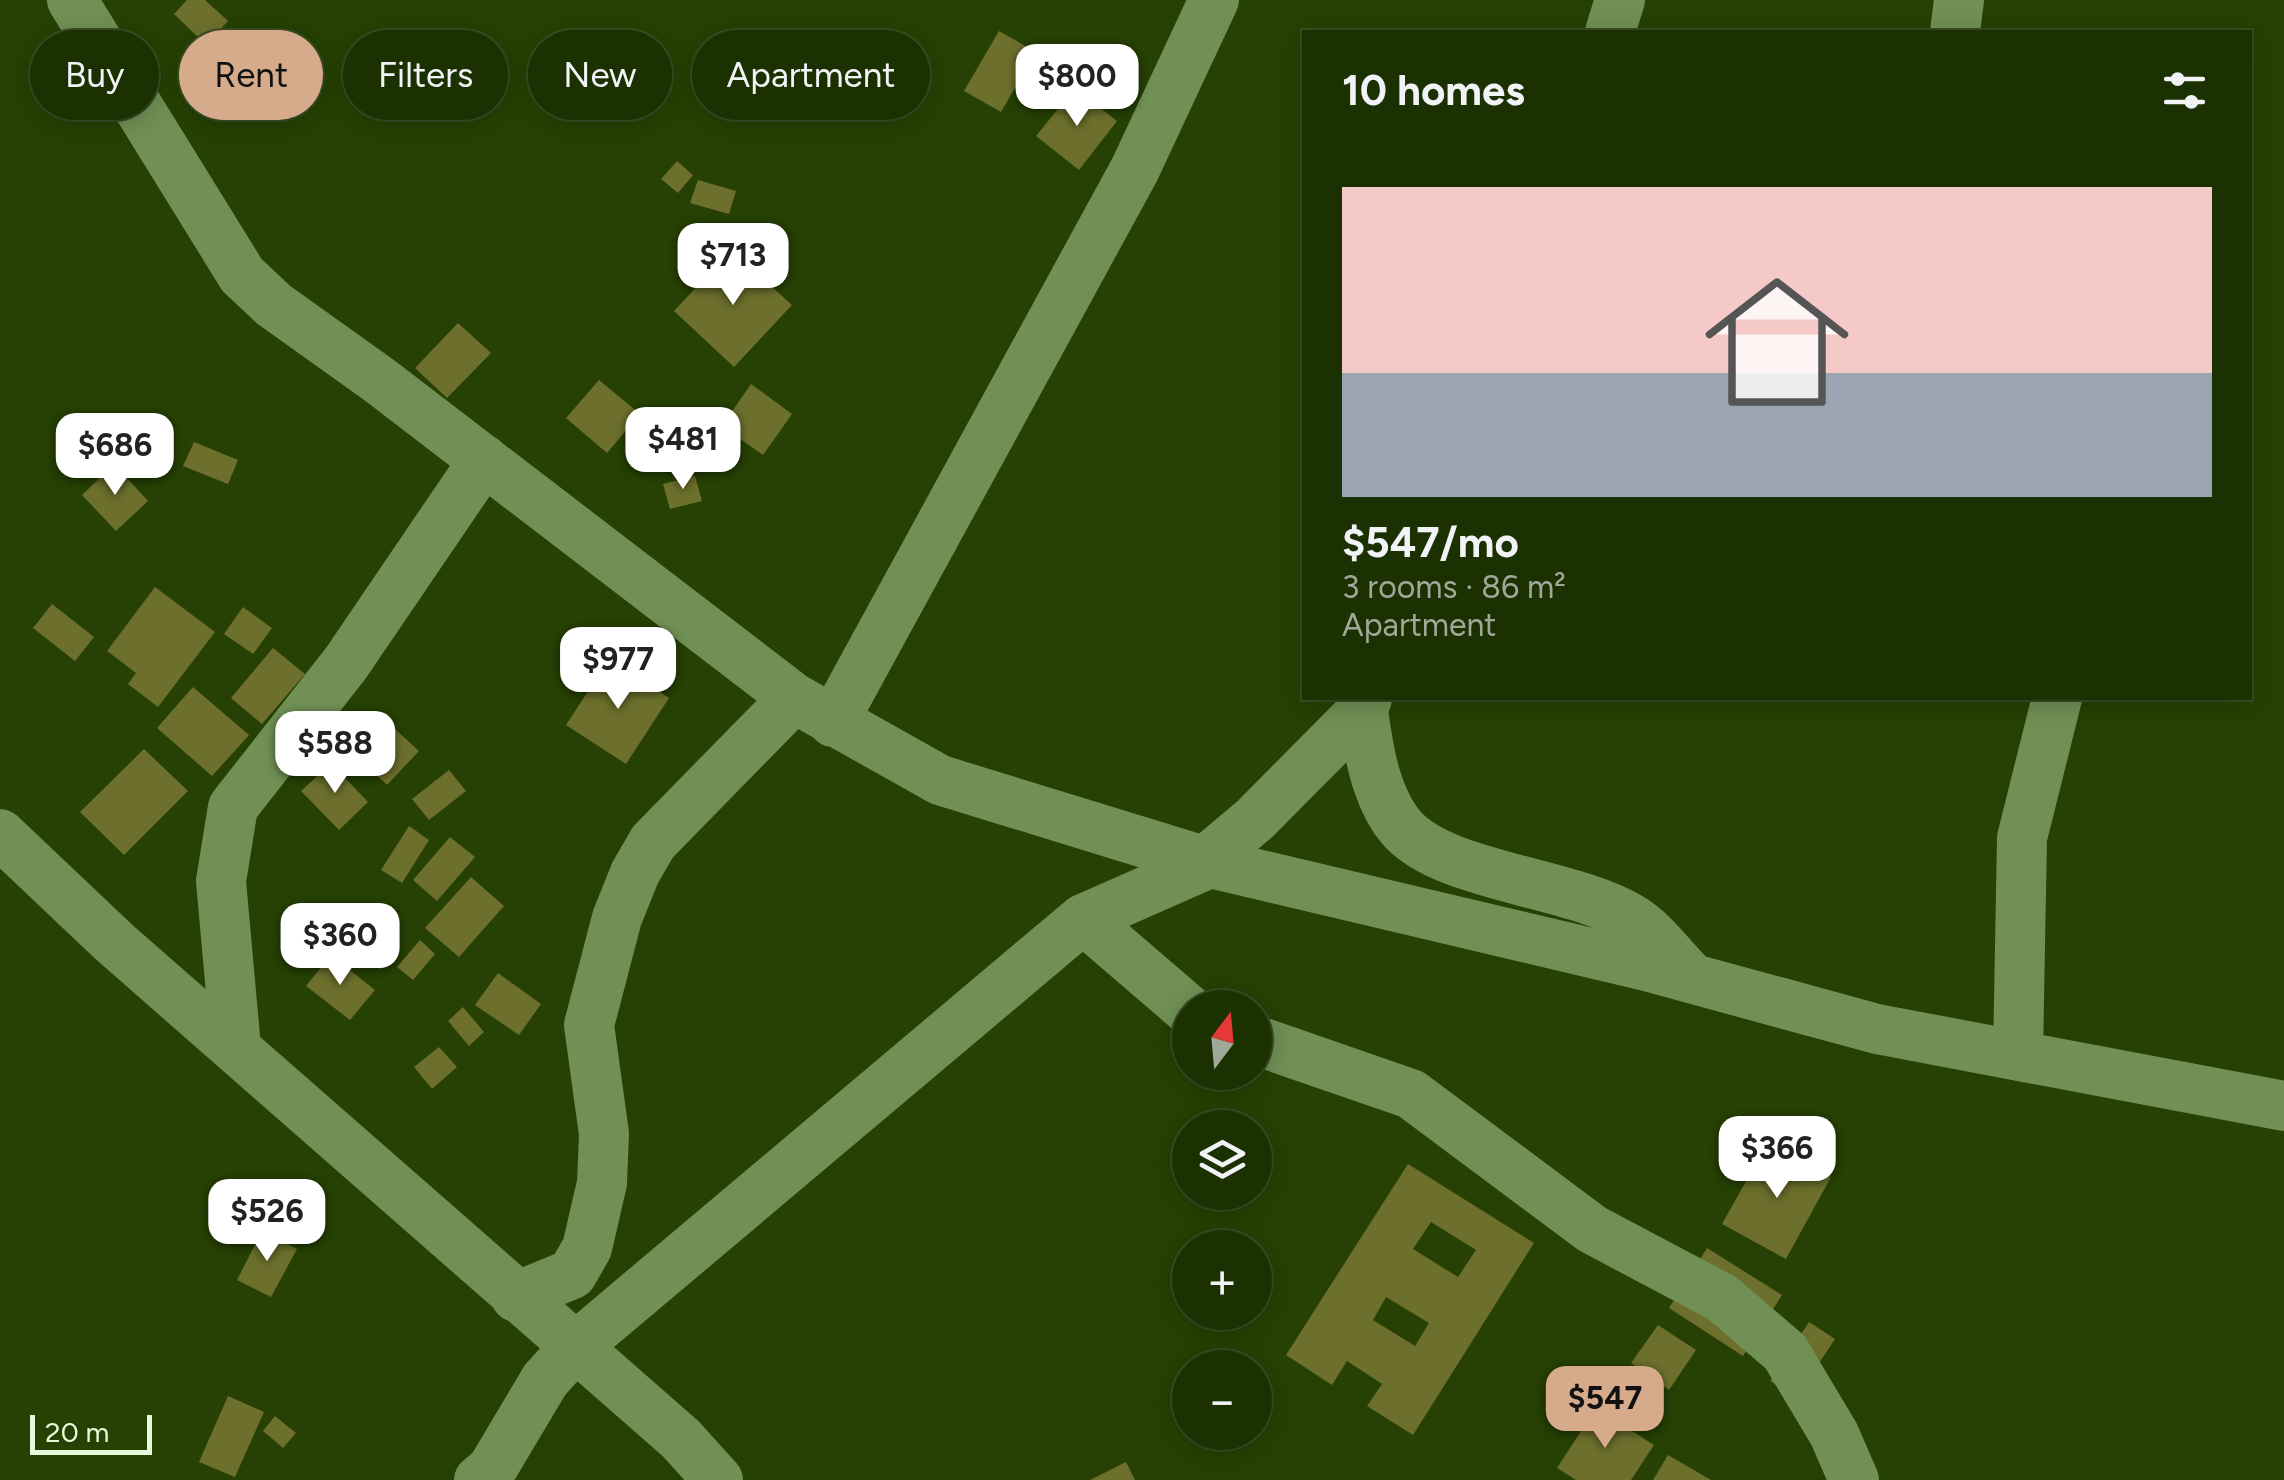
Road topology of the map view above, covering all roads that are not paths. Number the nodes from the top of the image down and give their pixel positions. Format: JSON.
{"nodes":[{"id":1,"x":72,"y":0,"type":"edge"},
{"id":2,"x":1214,"y":0,"type":"edge"},
{"id":3,"x":1620,"y":0,"type":"edge"},
{"id":4,"x":1959,"y":0,"type":"edge"},
{"id":5,"x":1611,"y":30,"type":"edge"},
{"id":6,"x":1955,"y":30,"type":"edge"},
{"id":7,"x":484,"y":460,"type":"junction"},
{"id":8,"x":2056,"y":700,"type":"edge"},
{"id":9,"x":1365,"y":704,"type":"edge"},
{"id":10,"x":814,"y":710,"type":"junction"},
{"id":11,"x":0,"y":834,"type":"edge"},
{"id":12,"x":1207,"y":862,"type":"junction"},
{"id":13,"x":1082,"y":919,"type":"junction"},
{"id":14,"x":1692,"y":978,"type":"junction"},
{"id":15,"x":1172,"y":996,"type":"edge"},
{"id":16,"x":1272,"y":1046,"type":"edge"},
{"id":17,"x":236,"y":1048,"type":"junction"},
{"id":18,"x":2018,"y":1055,"type":"junction"},
{"id":19,"x":2284,"y":1106,"type":"edge"},
{"id":20,"x":516,"y":1297,"type":"junction"},
{"id":21,"x":574,"y":1349,"type":"junction"},
{"id":22,"x":479,"y":1480,"type":"edge"},
{"id":23,"x":718,"y":1480,"type":"edge"},
{"id":24,"x":1854,"y":1480,"type":"edge"}],
"edges":[{"from":1,"to":7,"type":"street"},
{"from":2,"to":10,"type":"street"},
{"from":3,"to":5,"type":"street"},
{"from":4,"to":6,"type":"street"},
{"from":7,"to":10,"type":"street"},
{"from":7,"to":17,"type":"street"},
{"from":8,"to":18,"type":"street"},
{"from":9,"to":12,"type":"street"},
{"from":9,"to":14,"type":"street"},
{"from":10,"to":12,"type":"street"},
{"from":10,"to":20,"type":"street"},
{"from":11,"to":17,"type":"street"},
{"from":12,"to":13,"type":"street"},
{"from":12,"to":14,"type":"street"},
{"from":13,"to":15,"type":"street"},
{"from":13,"to":21,"type":"street"},
{"from":14,"to":18,"type":"street"},
{"from":16,"to":24,"type":"street"},
{"from":17,"to":20,"type":"street"},
{"from":18,"to":19,"type":"street"},
{"from":20,"to":21,"type":"street"},
{"from":21,"to":22,"type":"street"},
{"from":21,"to":23,"type":"street"}]}
